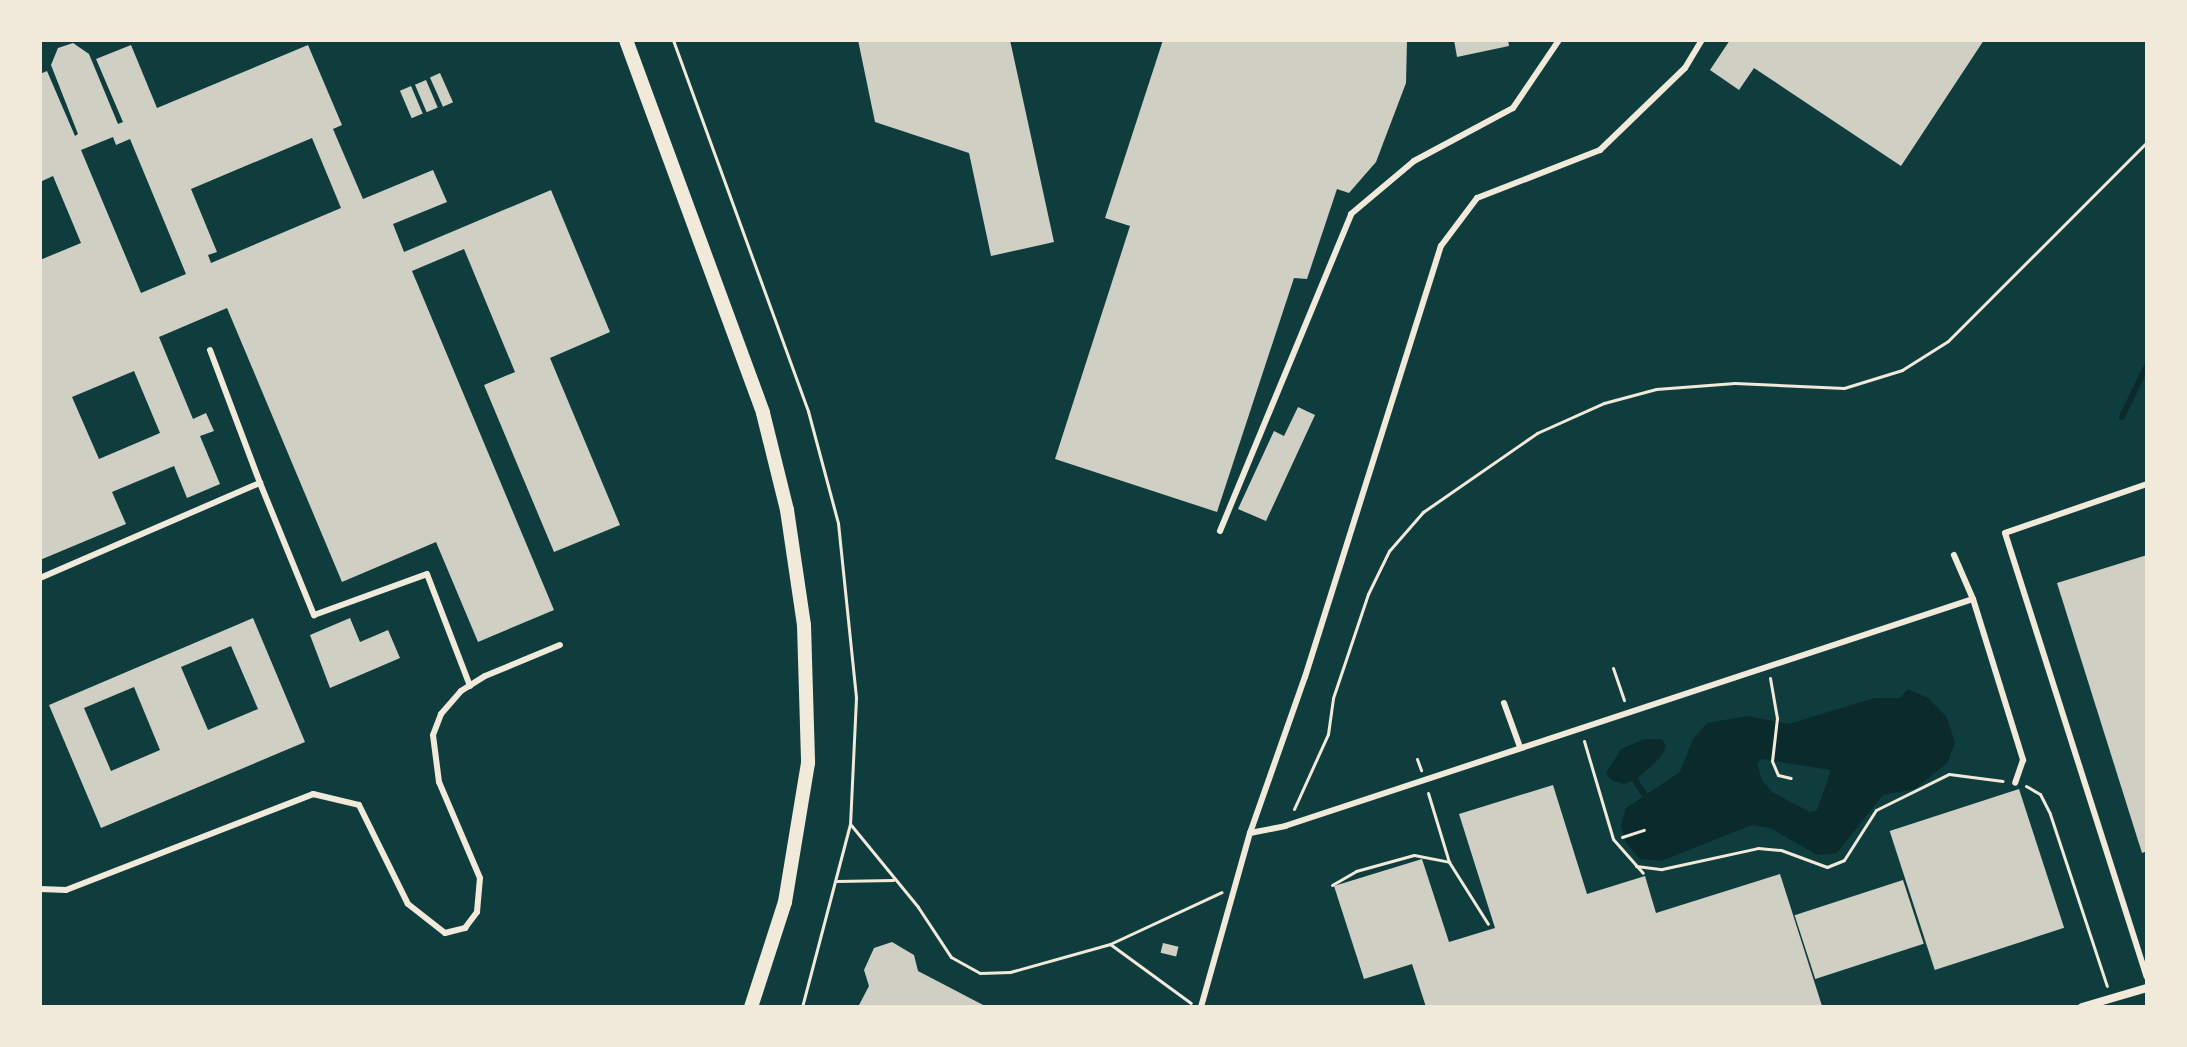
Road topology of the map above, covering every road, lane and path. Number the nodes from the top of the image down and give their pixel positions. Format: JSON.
{"nodes":[{"id":1,"x":626,"y":40,"type":"edge"},
{"id":2,"x":1559,"y":40,"type":"edge"},
{"id":3,"x":1702,"y":40,"type":"edge"},
{"id":4,"x":2147,"y":142,"type":"edge"},
{"id":5,"x":210,"y":350,"type":"dead end"},
{"id":6,"x":260,"y":483,"type":"junction"},
{"id":7,"x":2147,"y":484,"type":"edge"},
{"id":8,"x":1220,"y":531,"type":"dead end"},
{"id":9,"x":1954,"y":555,"type":"dead end"},
{"id":10,"x":40,"y":578,"type":"edge"},
{"id":11,"x":1973,"y":599,"type":"junction"},
{"id":12,"x":560,"y":645,"type":"dead end"},
{"id":13,"x":1613,"y":668,"type":"dead end"},
{"id":14,"x":1767,"y":668,"type":"junction"},
{"id":15,"x":470,"y":686,"type":"junction"},
{"id":16,"x":1504,"y":703,"type":"dead end"},
{"id":17,"x":1628,"y":712,"type":"junction"},
{"id":18,"x":1580,"y":727,"type":"junction"},
{"id":19,"x":1520,"y":747,"type":"junction"},
{"id":20,"x":1424,"y":778,"type":"junction"},
{"id":21,"x":1791,"y":778,"type":"dead end"},
{"id":22,"x":2015,"y":783,"type":"junction"},
{"id":23,"x":850,"y":824,"type":"dead end"},
{"id":24,"x":1285,"y":826,"type":"junction"},
{"id":25,"x":1644,"y":830,"type":"dead end"},
{"id":26,"x":1250,"y":833,"type":"junction"},
{"id":27,"x":1622,"y":837,"type":"dead end"},
{"id":28,"x":1449,"y":862,"type":"junction"},
{"id":29,"x":1636,"y":866,"type":"junction"},
{"id":30,"x":1643,"y":873,"type":"dead end"},
{"id":31,"x":896,"y":880,"type":"junction"},
{"id":32,"x":837,"y":881,"type":"dead end"},
{"id":33,"x":1332,"y":885,"type":"dead end"},
{"id":34,"x":40,"y":889,"type":"edge"},
{"id":35,"x":1234,"y":892,"type":"junction"},
{"id":36,"x":1488,"y":924,"type":"dead end"},
{"id":37,"x":1110,"y":944,"type":"junction"},
{"id":38,"x":2147,"y":977,"type":"edge"},
{"id":39,"x":2147,"y":988,"type":"edge"},
{"id":40,"x":2111,"y":998,"type":"junction"},
{"id":41,"x":751,"y":1007,"type":"edge"},
{"id":42,"x":1198,"y":1007,"type":"edge"},
{"id":43,"x":2082,"y":1007,"type":"edge"}],
"edges":[{"from":1,"to":41,"type":"street"},
{"from":2,"to":8,"type":"lane"},
{"from":3,"to":26,"type":"lane"},
{"from":4,"to":24,"type":"path"},
{"from":5,"to":6,"type":"lane"},
{"from":6,"to":10,"type":"lane"},
{"from":6,"to":15,"type":"lane"},
{"from":7,"to":38,"type":"lane"},
{"from":9,"to":11,"type":"lane"},
{"from":11,"to":14,"type":"lane"},
{"from":11,"to":22,"type":"lane"},
{"from":12,"to":15,"type":"lane"},
{"from":13,"to":17,"type":"path"},
{"from":14,"to":17,"type":"lane"},
{"from":14,"to":21,"type":"path"},
{"from":15,"to":34,"type":"lane"},
{"from":16,"to":19,"type":"lane"},
{"from":17,"to":18,"type":"lane"},
{"from":18,"to":19,"type":"lane"},
{"from":18,"to":29,"type":"path"},
{"from":19,"to":20,"type":"lane"},
{"from":20,"to":24,"type":"lane"},
{"from":20,"to":28,"type":"path"},
{"from":22,"to":29,"type":"path"},
{"from":22,"to":40,"type":"path"},
{"from":23,"to":31,"type":"path"},
{"from":24,"to":26,"type":"lane"},
{"from":25,"to":27,"type":"path"},
{"from":26,"to":35,"type":"lane"},
{"from":28,"to":33,"type":"path"},
{"from":28,"to":36,"type":"path"},
{"from":29,"to":30,"type":"path"},
{"from":31,"to":32,"type":"path"},
{"from":31,"to":37,"type":"path"},
{"from":35,"to":37,"type":"path"},
{"from":35,"to":42,"type":"lane"},
{"from":37,"to":42,"type":"path"},
{"from":39,"to":40,"type":"street"},
{"from":40,"to":43,"type":"street"}]}
